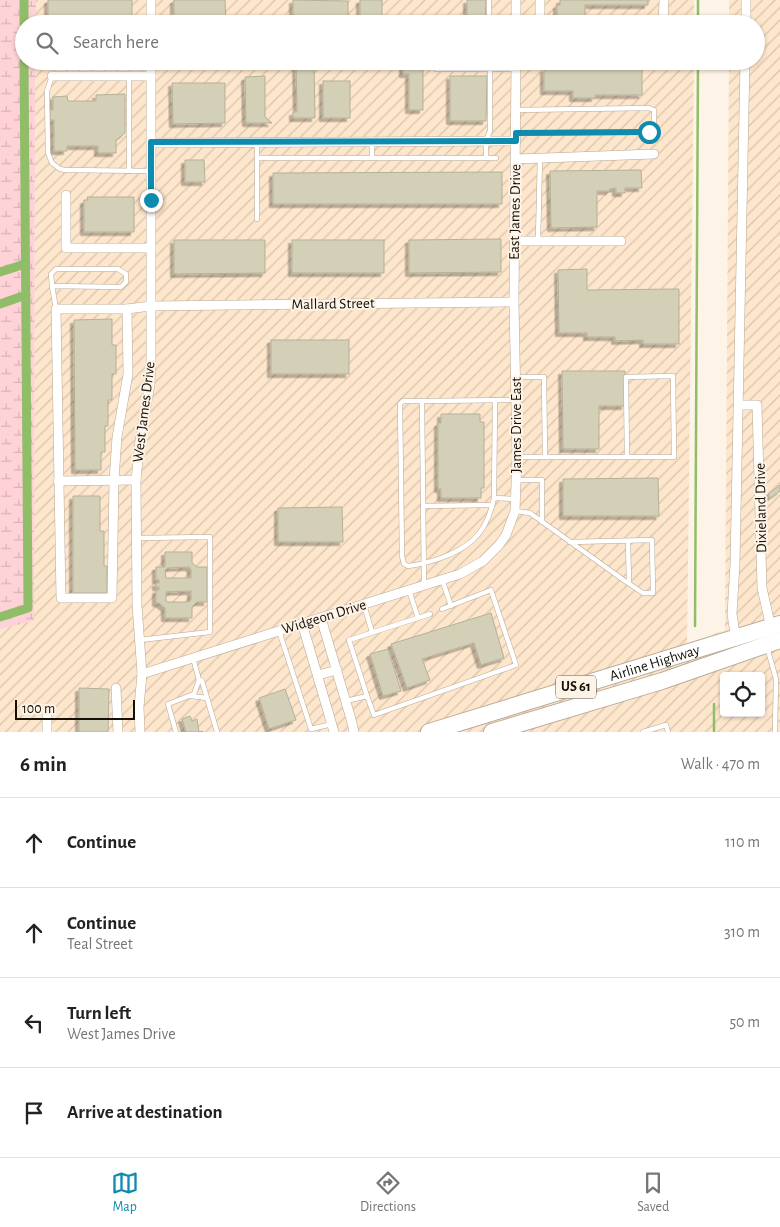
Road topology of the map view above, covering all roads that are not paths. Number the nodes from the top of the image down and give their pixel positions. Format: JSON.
{"nodes":[{"id":1,"x":151,"y":0,"type":"edge"},
{"id":2,"x":488,"y":0,"type":"edge"},
{"id":3,"x":516,"y":0,"type":"edge"},
{"id":4,"x":540,"y":0,"type":"edge"},
{"id":5,"x":664,"y":0,"type":"edge"},
{"id":6,"x":746,"y":0,"type":"edge"},
{"id":7,"x":151,"y":15,"type":"edge"},
{"id":8,"x":489,"y":15,"type":"edge"},
{"id":9,"x":516,"y":15,"type":"edge"},
{"id":10,"x":540,"y":15,"type":"edge"},
{"id":11,"x":664,"y":15,"type":"edge"},
{"id":12,"x":746,"y":15,"type":"edge"},
{"id":13,"x":151,"y":70,"type":"edge"},
{"id":14,"x":490,"y":70,"type":"edge"},
{"id":15,"x":516,"y":70,"type":"edge"},
{"id":16,"x":745,"y":70,"type":"edge"},
{"id":17,"x":52,"y":76,"type":"joint"},
{"id":18,"x":129,"y":76,"type":"junction"},
{"id":19,"x":151,"y":76,"type":"junction"},
{"id":20,"x":516,"y":110,"type":"junction"},
{"id":21,"x":516,"y":137,"type":"junction"},
{"id":22,"x":486,"y":141,"type":"junction"},
{"id":23,"x":151,"y":142,"type":"junction"},
{"id":24,"x":257,"y":142,"type":"junction"},
{"id":25,"x":372,"y":142,"type":"junction"},
{"id":26,"x":654,"y":154,"type":"dead end"},
{"id":27,"x":257,"y":158,"type":"junction"},
{"id":28,"x":372,"y":158,"type":"junction"},
{"id":29,"x":486,"y":158,"type":"junction"},
{"id":30,"x":496,"y":158,"type":"dead end"},
{"id":31,"x":540,"y":158,"type":"junction"},
{"id":32,"x":516,"y":159,"type":"junction"},
{"id":33,"x":130,"y":170,"type":"junction"},
{"id":34,"x":151,"y":171,"type":"junction"},
{"id":35,"x":66,"y":195,"type":"dead end"},
{"id":36,"x":257,"y":219,"type":"dead end"},
{"id":37,"x":538,"y":240,"type":"junction"},
{"id":38,"x":515,"y":241,"type":"junction"},
{"id":39,"x":621,"y":241,"type":"dead end"},
{"id":40,"x":151,"y":248,"type":"junction"},
{"id":41,"x":52,"y":286,"type":"junction"},
{"id":42,"x":514,"y":302,"type":"junction"},
{"id":43,"x":151,"y":306,"type":"junction"},
{"id":44,"x":56,"y":309,"type":"junction"},
{"id":45,"x":127,"y":310,"type":"junction"},
{"id":46,"x":516,"y":377,"type":"junction"},
{"id":47,"x":494,"y":400,"type":"junction"},
{"id":48,"x":516,"y":400,"type":"junction"},
{"id":49,"x":422,"y":401,"type":"junction"},
{"id":50,"x":739,"y":405,"type":"junction"},
{"id":51,"x":627,"y":456,"type":"junction"},
{"id":52,"x":517,"y":457,"type":"junction"},
{"id":53,"x":545,"y":457,"type":"junction"},
{"id":54,"x":114,"y":480,"type":"junction"},
{"id":55,"x":136,"y":480,"type":"junction"},
{"id":56,"x":516,"y":480,"type":"junction"},
{"id":57,"x":58,"y":481,"type":"junction"},
{"id":58,"x":494,"y":498,"type":"junction"},
{"id":59,"x":516,"y":499,"type":"junction"},
{"id":60,"x":492,"y":505,"type":"junction"},
{"id":61,"x":423,"y":506,"type":"junction"},
{"id":62,"x":515,"y":511,"type":"junction"},
{"id":63,"x":542,"y":522,"type":"junction"},
{"id":64,"x":137,"y":538,"type":"junction"},
{"id":65,"x":628,"y":541,"type":"junction"},
{"id":66,"x":570,"y":542,"type":"junction"},
{"id":67,"x":499,"y":545,"type":"joint"},
{"id":68,"x":424,"y":564,"type":"junction"},
{"id":69,"x":442,"y":580,"type":"junction"},
{"id":70,"x":629,"y":583,"type":"junction"},
{"id":71,"x":424,"y":586,"type":"junction"},
{"id":72,"x":409,"y":590,"type":"junction"},
{"id":73,"x":364,"y":604,"type":"junction"},
{"id":74,"x":451,"y":606,"type":"junction"},
{"id":75,"x":442,"y":609,"type":"dead end"},
{"id":76,"x":430,"y":614,"type":"dead end"},
{"id":77,"x":321,"y":618,"type":"junction"},
{"id":78,"x":418,"y":618,"type":"junction"},
{"id":79,"x":302,"y":624,"type":"junction"},
{"id":80,"x":279,"y":631,"type":"junction"},
{"id":81,"x":372,"y":632,"type":"junction"},
{"id":82,"x":774,"y":634,"type":"edge"},
{"id":83,"x":736,"y":639,"type":"junction"},
{"id":84,"x":140,"y":640,"type":"junction"},
{"id":85,"x":738,"y":656,"type":"junction"},
{"id":86,"x":193,"y":658,"type":"junction"},
{"id":87,"x":336,"y":670,"type":"junction"},
{"id":88,"x":142,"y":674,"type":"junction"},
{"id":89,"x":318,"y":675,"type":"junction"},
{"id":90,"x":199,"y":680,"type":"junction"},
{"id":91,"x":116,"y":688,"type":"dead end"},
{"id":92,"x":191,"y":696,"type":"junction"},
{"id":93,"x":367,"y":696,"type":"junction"},
{"id":94,"x":207,"y":698,"type":"junction"},
{"id":95,"x":346,"y":701,"type":"junction"},
{"id":96,"x":47,"y":716,"type":"dead end"},
{"id":97,"x":333,"y":728,"type":"edge"},
{"id":98,"x":47,"y":732,"type":"edge"},
{"id":99,"x":118,"y":732,"type":"edge"},
{"id":100,"x":140,"y":732,"type":"edge"},
{"id":101,"x":176,"y":732,"type":"edge"},
{"id":102,"x":217,"y":732,"type":"edge"},
{"id":103,"x":354,"y":732,"type":"edge"},
{"id":104,"x":429,"y":732,"type":"edge"},
{"id":105,"x":492,"y":732,"type":"edge"},
{"id":106,"x":643,"y":732,"type":"edge"},
{"id":107,"x":668,"y":732,"type":"edge"},
{"id":108,"x":775,"y":732,"type":"edge"}],
"edges":[{"from":1,"to":7,"type":"street"},
{"from":2,"to":8,"type":"lane"},
{"from":3,"to":9,"type":"street"},
{"from":4,"to":10,"type":"street"},
{"from":5,"to":11,"type":"street"},
{"from":6,"to":12,"type":"street"},
{"from":13,"to":19,"type":"street","name":"West James Drive"},
{"from":14,"to":22,"type":"lane"},
{"from":15,"to":20,"type":"street","name":"East James Drive"},
{"from":16,"to":50,"type":"street"},
{"from":17,"to":18,"type":"street"},
{"from":17,"to":33,"type":"lane"},
{"from":18,"to":19,"type":"street"},
{"from":18,"to":33,"type":"lane"},
{"from":19,"to":23,"type":"street","name":"West James Drive"},
{"from":20,"to":21,"type":"street","name":"East James Drive"},
{"from":20,"to":21,"type":"lane"},
{"from":21,"to":22,"type":"street"},
{"from":21,"to":32,"type":"street","name":"East James Drive"},
{"from":22,"to":25,"type":"street"},
{"from":22,"to":29,"type":"lane"},
{"from":23,"to":24,"type":"street"},
{"from":23,"to":34,"type":"street","name":"West James Drive"},
{"from":24,"to":25,"type":"street"},
{"from":24,"to":27,"type":"lane"},
{"from":25,"to":28,"type":"lane"},
{"from":26,"to":31,"type":"street"},
{"from":27,"to":28,"type":"lane"},
{"from":27,"to":36,"type":"lane"},
{"from":28,"to":29,"type":"lane"},
{"from":29,"to":30,"type":"lane"},
{"from":31,"to":32,"type":"street"},
{"from":31,"to":37,"type":"lane"},
{"from":32,"to":38,"type":"street","name":"East James Drive"},
{"from":33,"to":34,"type":"lane"},
{"from":34,"to":40,"type":"street","name":"West James Drive"},
{"from":35,"to":40,"type":"street"},
{"from":37,"to":38,"type":"street"},
{"from":37,"to":39,"type":"street"},
{"from":38,"to":42,"type":"street","name":"East James Drive"},
{"from":40,"to":43,"type":"street","name":"West James Drive"},
{"from":41,"to":41,"type":"lane"},
{"from":41,"to":44,"type":"lane"},
{"from":42,"to":43,"type":"street","name":"Mallard Street"},
{"from":42,"to":46,"type":"street","name":"James Drive East"},
{"from":43,"to":45,"type":"street","name":"Mallard Street"},
{"from":43,"to":55,"type":"street","name":"West James Drive"},
{"from":44,"to":45,"type":"street","name":"Mallard Street"},
{"from":44,"to":57,"type":"street"},
{"from":45,"to":54,"type":"street"},
{"from":46,"to":48,"type":"street","name":"James Drive East"},
{"from":46,"to":53,"type":"lane"},
{"from":47,"to":48,"type":"lane"},
{"from":47,"to":49,"type":"lane"},
{"from":47,"to":58,"type":"lane"},
{"from":48,"to":52,"type":"street","name":"James Drive East"},
{"from":49,"to":61,"type":"lane"},
{"from":49,"to":68,"type":"lane"},
{"from":50,"to":82,"type":"street","name":"Dixieland Drive"},
{"from":50,"to":83,"type":"street"},
{"from":51,"to":51,"type":"lane"},
{"from":51,"to":53,"type":"lane"},
{"from":52,"to":53,"type":"lane"},
{"from":52,"to":56,"type":"street","name":"James Drive East"},
{"from":54,"to":55,"type":"street"},
{"from":54,"to":57,"type":"street"},
{"from":54,"to":57,"type":"street"},
{"from":55,"to":64,"type":"street","name":"West James Drive"},
{"from":56,"to":59,"type":"street","name":"James Drive East"},
{"from":56,"to":63,"type":"lane"},
{"from":58,"to":59,"type":"lane"},
{"from":58,"to":60,"type":"lane"},
{"from":59,"to":62,"type":"street","name":"James Drive East"},
{"from":60,"to":61,"type":"lane"},
{"from":60,"to":68,"type":"lane"},
{"from":61,"to":68,"type":"lane"},
{"from":62,"to":63,"type":"lane"},
{"from":62,"to":67,"type":"street","name":"James Drive East"},
{"from":63,"to":66,"type":"lane"},
{"from":64,"to":84,"type":"street","name":"West James Drive"},
{"from":64,"to":84,"type":"lane"},
{"from":65,"to":66,"type":"lane"},
{"from":65,"to":70,"type":"lane"},
{"from":65,"to":70,"type":"lane"},
{"from":66,"to":70,"type":"lane"},
{"from":67,"to":69,"type":"street","name":"Widgeon Drive"},
{"from":68,"to":71,"type":"lane"},
{"from":69,"to":71,"type":"street","name":"Widgeon Drive"},
{"from":69,"to":74,"type":"lane"},
{"from":71,"to":72,"type":"street","name":"Widgeon Drive"},
{"from":72,"to":73,"type":"street","name":"Widgeon Drive"},
{"from":72,"to":78,"type":"lane"},
{"from":73,"to":77,"type":"street","name":"Widgeon Drive"},
{"from":73,"to":81,"type":"lane"},
{"from":74,"to":75,"type":"lane"},
{"from":74,"to":93,"type":"lane"},
{"from":76,"to":78,"type":"lane"},
{"from":77,"to":79,"type":"street","name":"Widgeon Drive"},
{"from":77,"to":87,"type":"street"},
{"from":78,"to":81,"type":"lane"},
{"from":79,"to":80,"type":"street","name":"Widgeon Drive"},
{"from":79,"to":89,"type":"street"},
{"from":80,"to":86,"type":"street","name":"Widgeon Drive"},
{"from":80,"to":97,"type":"lane"},
{"from":81,"to":93,"type":"lane"},
{"from":82,"to":83,"type":"highway","number":"US 61"},
{"from":82,"to":85,"type":"highway","number":"US 61"},
{"from":82,"to":108,"type":"lane"},
{"from":83,"to":85,"type":"street"},
{"from":83,"to":104,"type":"highway","name":"Airline Highway","number":"US 61"},
{"from":84,"to":88,"type":"street","name":"West James Drive"},
{"from":85,"to":105,"type":"highway","name":"Airline Highway","number":"US 61"},
{"from":86,"to":88,"type":"street","name":"Widgeon Drive"},
{"from":86,"to":90,"type":"lane"},
{"from":87,"to":89,"type":"street"},
{"from":87,"to":95,"type":"street"},
{"from":88,"to":100,"type":"street","name":"West James Drive"},
{"from":89,"to":97,"type":"street"},
{"from":90,"to":92,"type":"lane"},
{"from":90,"to":94,"type":"lane"},
{"from":91,"to":99,"type":"street"},
{"from":92,"to":94,"type":"lane"},
{"from":92,"to":101,"type":"lane"},
{"from":93,"to":95,"type":"lane"},
{"from":94,"to":102,"type":"lane"},
{"from":95,"to":103,"type":"street"},
{"from":96,"to":98,"type":"street"},
{"from":106,"to":107,"type":"lane"}]}
